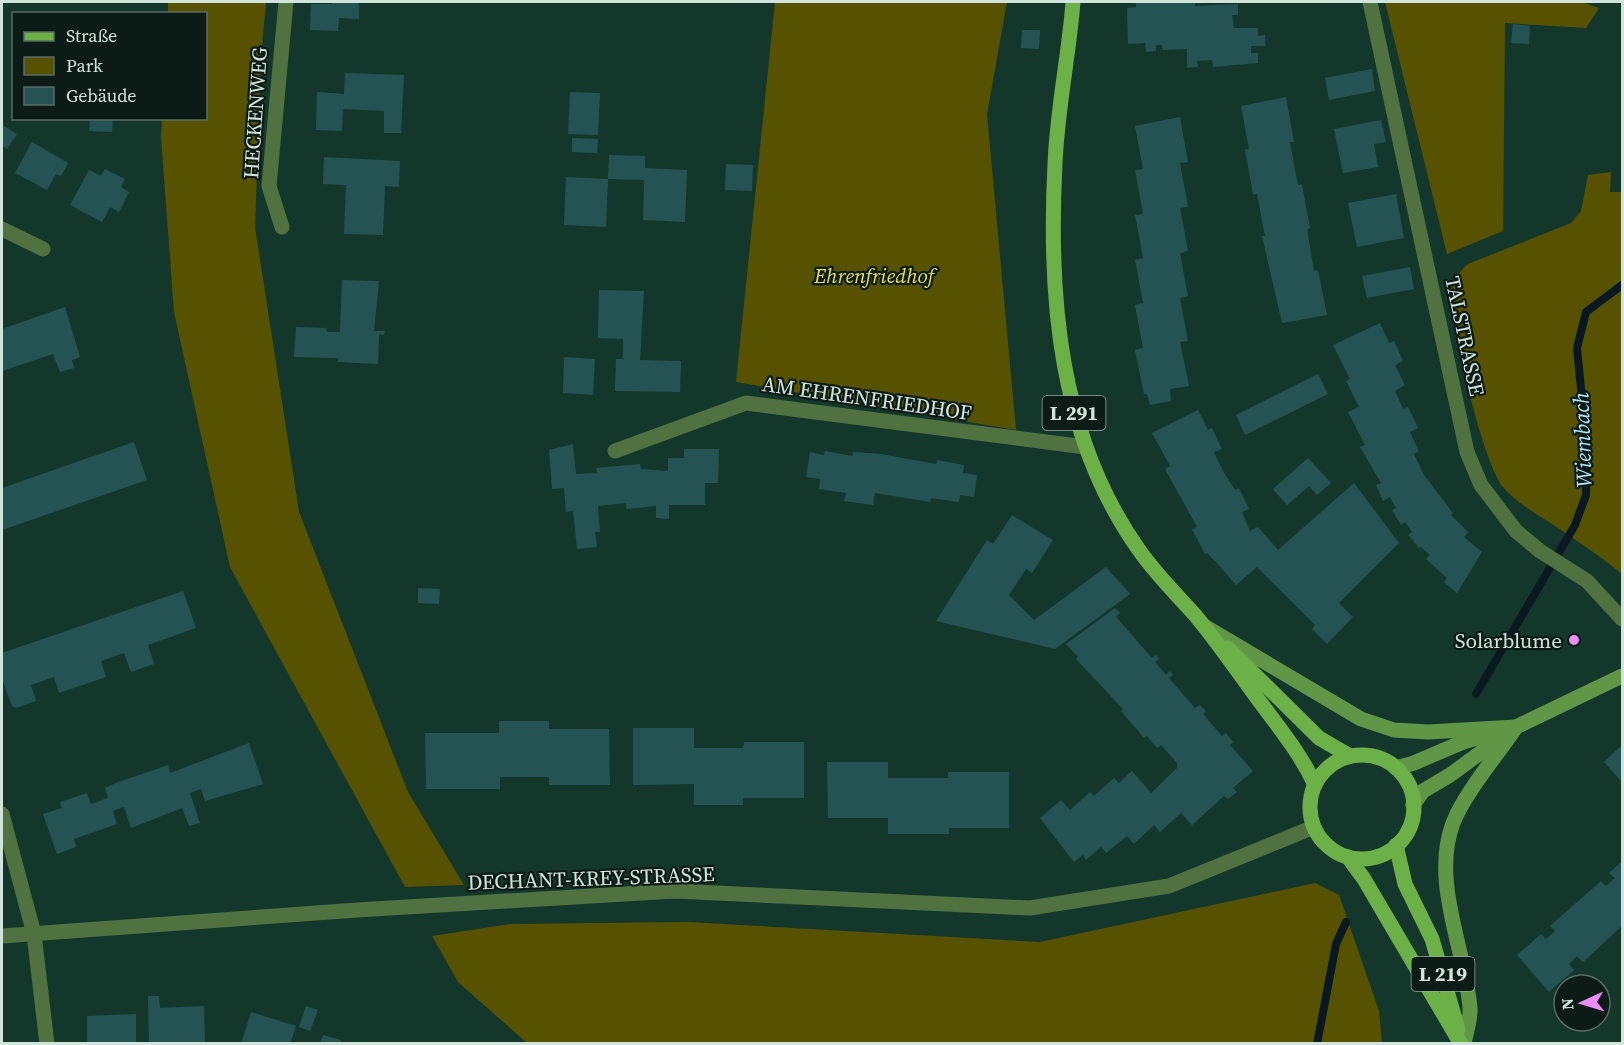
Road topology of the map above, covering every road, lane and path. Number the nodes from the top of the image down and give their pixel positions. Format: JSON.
{"nodes":[{"id":1,"x":286,"y":2,"type":"edge"},
{"id":2,"x":1073,"y":2,"type":"edge"},
{"id":3,"x":1370,"y":2,"type":"edge"},
{"id":4,"x":282,"y":227,"type":"dead end"},
{"id":5,"x":2,"y":229,"type":"edge"},
{"id":6,"x":43,"y":249,"type":"dead end"},
{"id":7,"x":1085,"y":447,"type":"junction"},
{"id":8,"x":615,"y":451,"type":"dead end"},
{"id":9,"x":1623,"y":619,"type":"edge"},
{"id":10,"x":1203,"y":626,"type":"junction"},
{"id":11,"x":1623,"y":676,"type":"edge"},
{"id":12,"x":1516,"y":727,"type":"junction"},
{"id":13,"x":1350,"y":756,"type":"junction"},
{"id":14,"x":1395,"y":768,"type":"junction"},
{"id":15,"x":1315,"y":785,"type":"junction"},
{"id":16,"x":1413,"y":805,"type":"junction"},
{"id":17,"x":2,"y":814,"type":"edge"},
{"id":18,"x":1314,"y":827,"type":"junction"},
{"id":19,"x":1396,"y":845,"type":"junction"},
{"id":20,"x":1348,"y":857,"type":"junction"},
{"id":21,"x":34,"y":934,"type":"junction"},
{"id":22,"x":2,"y":936,"type":"edge"},
{"id":23,"x":48,"y":1044,"type":"edge"},
{"id":24,"x":1462,"y":1044,"type":"edge"}],
"edges":[{"from":1,"to":4,"type":"street","name":"HECKENWEG"},
{"from":2,"to":7,"type":"main road","number":"L 291"},
{"from":3,"to":9,"type":"street","name":"TALSTRASSE"},
{"from":5,"to":6,"type":"street"},
{"from":7,"to":8,"type":"street","name":"AM EHRENFRIEDHOF"},
{"from":7,"to":10,"type":"main road","number":"L 291"},
{"from":10,"to":12,"type":"main road"},
{"from":10,"to":13,"type":"main road","number":"L 291"},
{"from":10,"to":15,"type":"main road","number":"L 291"},
{"from":11,"to":12,"type":"main road","number":"L 219"},
{"from":12,"to":14,"type":"main road","number":"L 219"},
{"from":12,"to":16,"type":"main road","number":"L 219"},
{"from":12,"to":24,"type":"main road","number":"L 219"},
{"from":13,"to":14,"type":"main road"},
{"from":13,"to":15,"type":"main road"},
{"from":14,"to":16,"type":"main road"},
{"from":15,"to":18,"type":"main road"},
{"from":16,"to":19,"type":"main road"},
{"from":17,"to":21,"type":"street"},
{"from":18,"to":20,"type":"main road"},
{"from":18,"to":21,"type":"street","name":"DECHANT-KREY-STRASSE"},
{"from":19,"to":20,"type":"main road"},
{"from":19,"to":24,"type":"main road","number":"L 219"},
{"from":20,"to":24,"type":"main road","number":"L 219"},
{"from":21,"to":22,"type":"street","name":"DECHANT-KREY-STRASSE"},
{"from":21,"to":23,"type":"street"}]}
